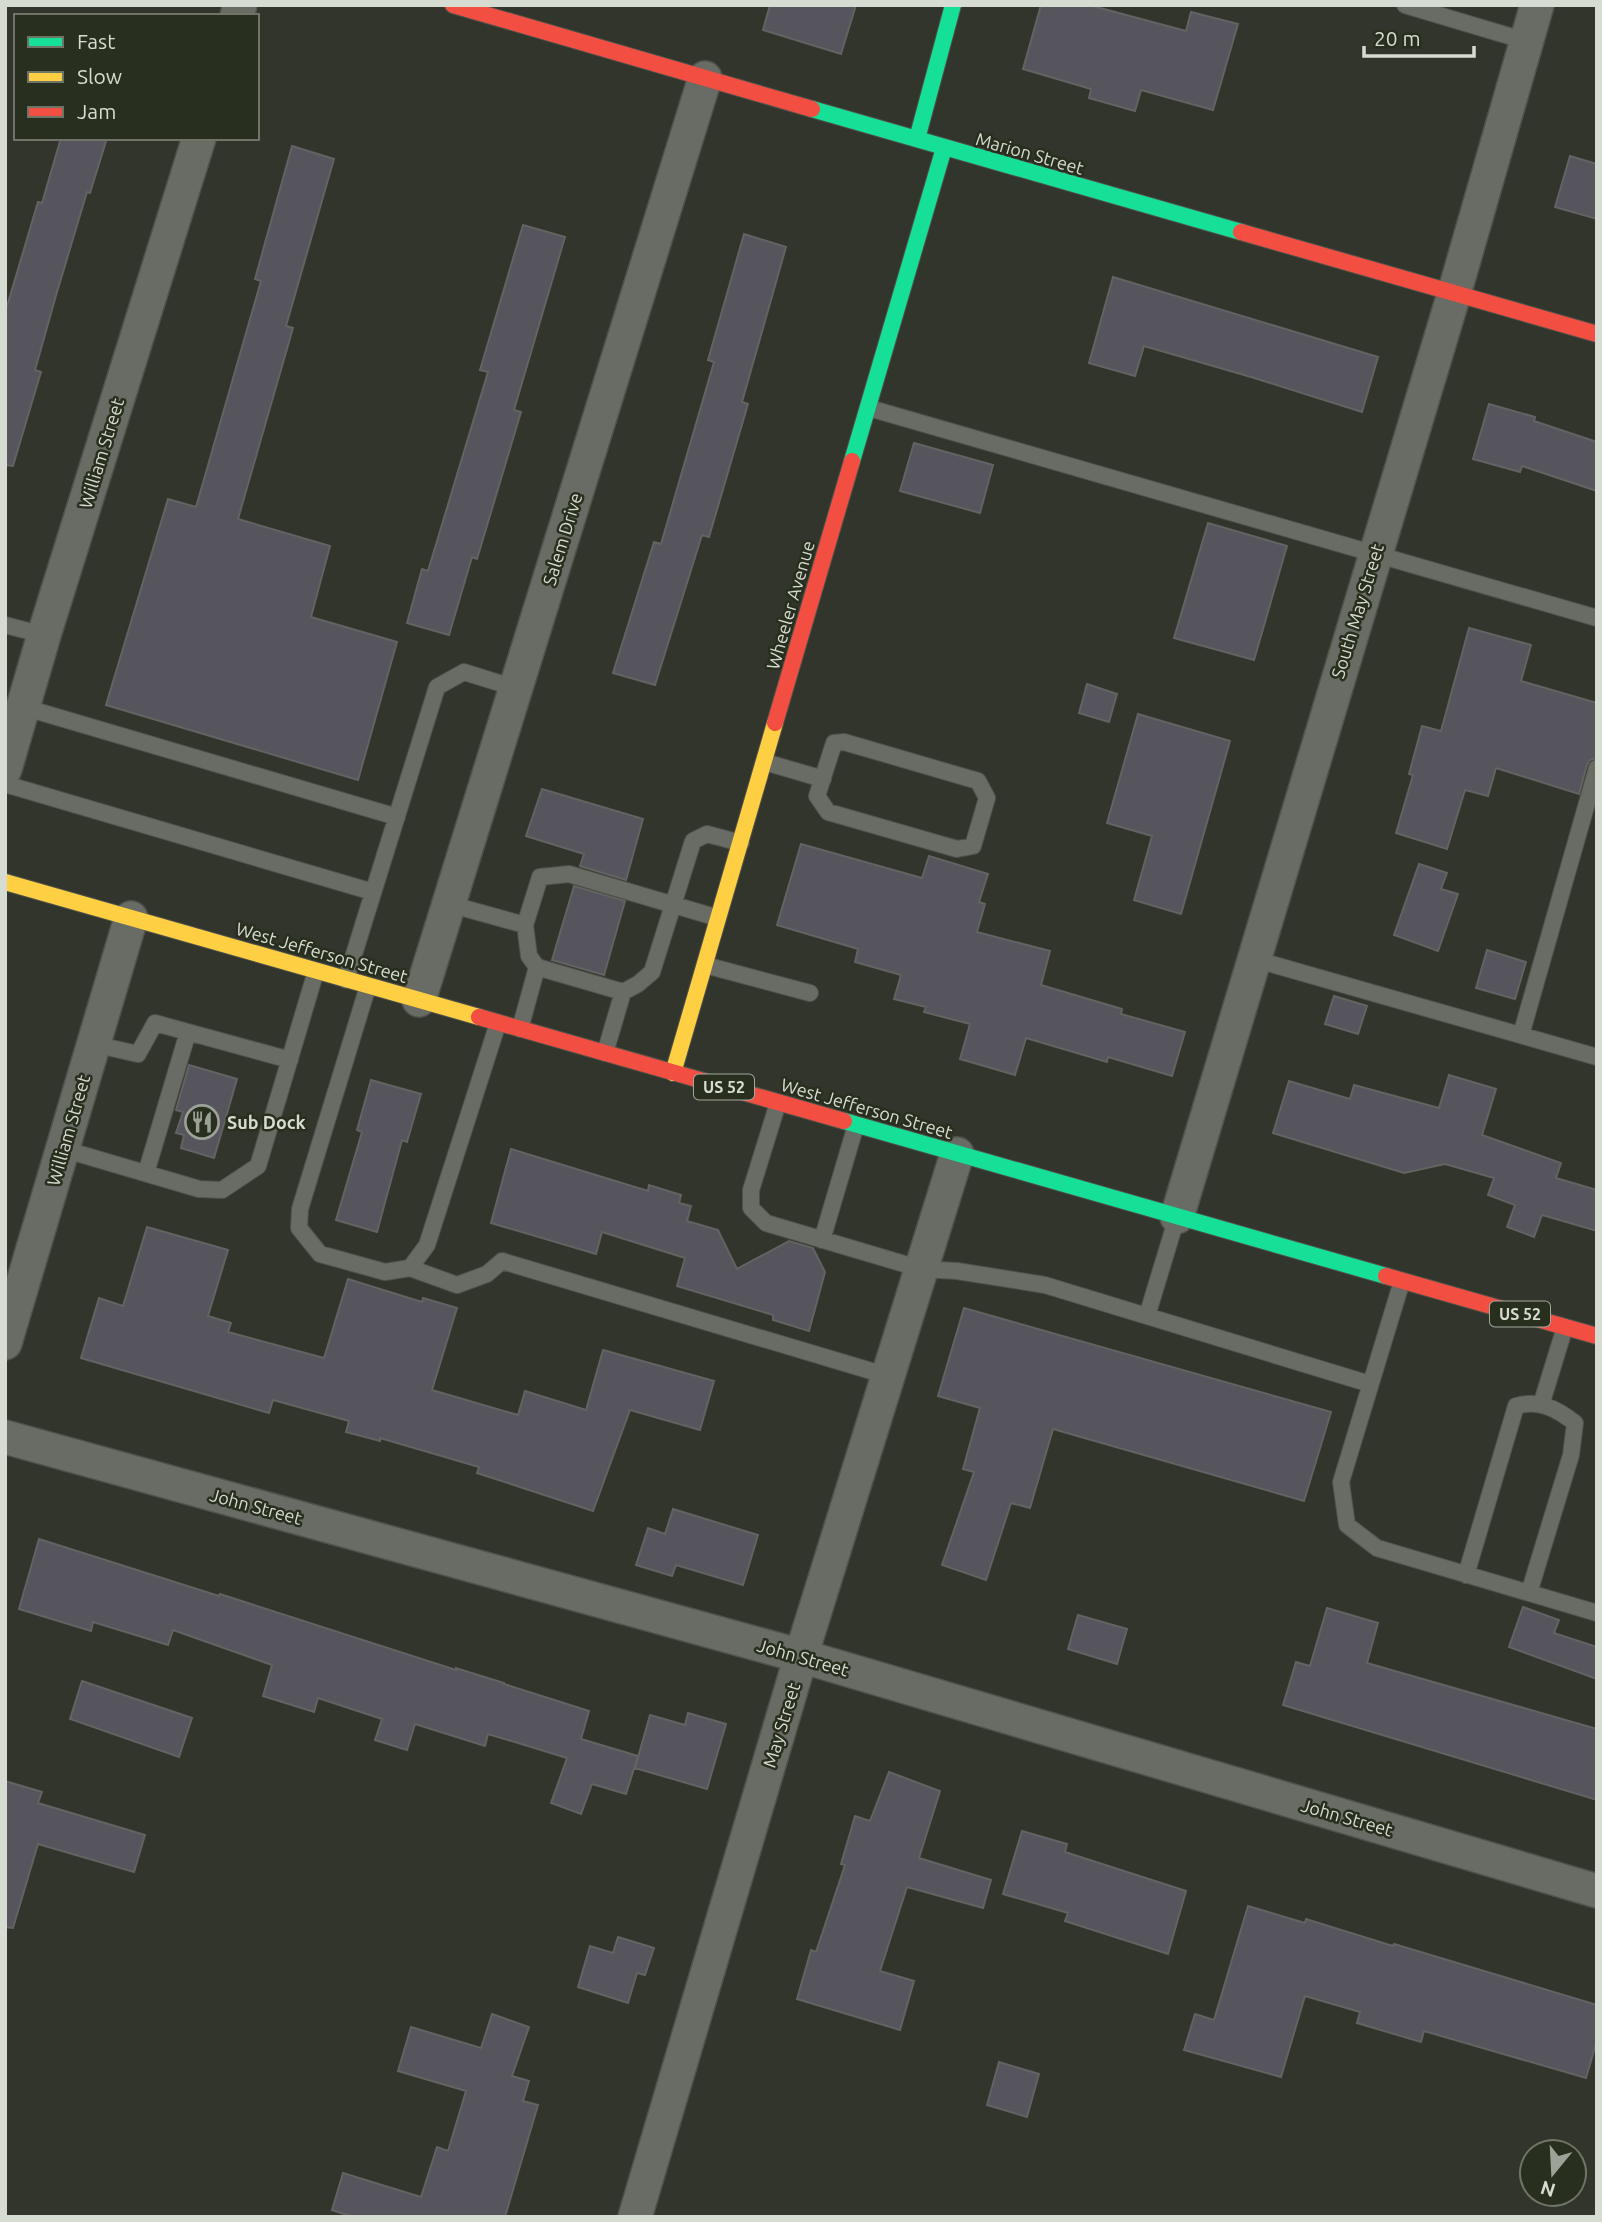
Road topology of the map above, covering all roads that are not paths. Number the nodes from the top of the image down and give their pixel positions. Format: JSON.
{"nodes":[{"id":1,"x":453,"y":5,"type":"edge"},
{"id":2,"x":953,"y":5,"type":"edge"},
{"id":3,"x":1405,"y":5,"type":"edge"},
{"id":4,"x":1537,"y":5,"type":"edge"},
{"id":5,"x":1526,"y":41,"type":"junction"},
{"id":6,"x":705,"y":78,"type":"junction"},
{"id":7,"x":917,"y":139,"type":"junction"},
{"id":8,"x":198,"y":140,"type":"edge"},
{"id":9,"x":944,"y":148,"type":"junction"},
{"id":10,"x":1454,"y":294,"type":"junction"},
{"id":11,"x":1597,"y":334,"type":"edge"},
{"id":12,"x":869,"y":408,"type":"junction"},
{"id":13,"x":1374,"y":554,"type":"junction"},
{"id":14,"x":1597,"y":618,"type":"edge"},
{"id":15,"x":5,"y":625,"type":"edge"},
{"id":16,"x":44,"y":635,"type":"junction"},
{"id":17,"x":516,"y":688,"type":"junction"},
{"id":18,"x":23,"y":707,"type":"junction"},
{"id":19,"x":765,"y":762,"type":"junction"},
{"id":20,"x":1597,"y":768,"type":"edge"},
{"id":21,"x":5,"y":769,"type":"edge"},
{"id":22,"x":823,"y":779,"type":"junction"},
{"id":23,"x":5,"y":784,"type":"edge"},
{"id":24,"x":397,"y":817,"type":"junction"},
{"id":25,"x":741,"y":843,"type":"junction"},
{"id":26,"x":5,"y":882,"type":"edge"},
{"id":27,"x":373,"y":892,"type":"junction"},
{"id":28,"x":449,"y":904,"type":"junction"},
{"id":29,"x":673,"y":905,"type":"junction"},
{"id":30,"x":131,"y":918,"type":"junction"},
{"id":31,"x":718,"y":918,"type":"junction"},
{"id":32,"x":525,"y":925,"type":"junction"},
{"id":33,"x":1254,"y":959,"type":"junction"},
{"id":34,"x":705,"y":965,"type":"junction"},
{"id":35,"x":537,"y":967,"type":"junction"},
{"id":36,"x":316,"y":971,"type":"junction"},
{"id":37,"x":346,"y":980,"type":"junction"},
{"id":38,"x":368,"y":986,"type":"junction"},
{"id":39,"x":622,"y":992,"type":"junction"},
{"id":40,"x":810,"y":993,"type":"dead end"},
{"id":41,"x":419,"y":1000,"type":"junction"},
{"id":42,"x":498,"y":1023,"type":"junction"},
{"id":43,"x":520,"y":1029,"type":"junction"},
{"id":44,"x":188,"y":1032,"type":"junction"},
{"id":45,"x":1521,"y":1035,"type":"junction"},
{"id":46,"x":93,"y":1044,"type":"junction"},
{"id":47,"x":605,"y":1054,"type":"junction"},
{"id":48,"x":1597,"y":1057,"type":"edge"},
{"id":49,"x":290,"y":1060,"type":"junction"},
{"id":50,"x":673,"y":1073,"type":"junction"},
{"id":51,"x":778,"y":1103,"type":"junction"},
{"id":52,"x":856,"y":1125,"type":"junction"},
{"id":53,"x":63,"y":1149,"type":"junction"},
{"id":54,"x":957,"y":1154,"type":"junction"},
{"id":55,"x":146,"y":1173,"type":"junction"},
{"id":56,"x":1177,"y":1217,"type":"junction"},
{"id":57,"x":822,"y":1240,"type":"junction"},
{"id":58,"x":410,"y":1268,"type":"junction"},
{"id":59,"x":921,"y":1269,"type":"junction"},
{"id":60,"x":1402,"y":1281,"type":"junction"},
{"id":61,"x":1147,"y":1316,"type":"junction"},
{"id":62,"x":1566,"y":1327,"type":"junction"},
{"id":63,"x":1597,"y":1336,"type":"edge"},
{"id":64,"x":5,"y":1343,"type":"edge"},
{"id":65,"x":888,"y":1376,"type":"junction"},
{"id":66,"x":1370,"y":1384,"type":"junction"},
{"id":67,"x":1541,"y":1405,"type":"junction"},
{"id":68,"x":5,"y":1437,"type":"edge"},
{"id":69,"x":1466,"y":1575,"type":"junction"},
{"id":70,"x":1529,"y":1593,"type":"junction"},
{"id":71,"x":1597,"y":1613,"type":"edge"},
{"id":72,"x":802,"y":1656,"type":"junction"},
{"id":73,"x":1597,"y":1891,"type":"edge"},
{"id":74,"x":635,"y":2217,"type":"edge"}],
"edges":[{"from":1,"to":6,"type":"street","name":"Marion Street"},
{"from":2,"to":7,"type":"street"},
{"from":3,"to":5,"type":"lane"},
{"from":4,"to":5,"type":"street","name":"South May Street"},
{"from":5,"to":10,"type":"street","name":"South May Street"},
{"from":6,"to":7,"type":"street","name":"Marion Street"},
{"from":6,"to":17,"type":"street","name":"Salem Drive"},
{"from":7,"to":9,"type":"street","name":"Marion Street"},
{"from":8,"to":16,"type":"street","name":"William Street"},
{"from":9,"to":10,"type":"street","name":"Marion Street"},
{"from":9,"to":12,"type":"street","name":"Wheeler Avenue"},
{"from":10,"to":11,"type":"street","name":"Marion Street"},
{"from":10,"to":13,"type":"street","name":"South May Street"},
{"from":12,"to":13,"type":"lane"},
{"from":12,"to":19,"type":"street","name":"Wheeler Avenue"},
{"from":13,"to":14,"type":"lane"},
{"from":13,"to":33,"type":"street","name":"South May Street"},
{"from":15,"to":16,"type":"lane"},
{"from":16,"to":18,"type":"street","name":"William Street"},
{"from":17,"to":24,"type":"lane"},
{"from":17,"to":28,"type":"street","name":"Salem Drive"},
{"from":18,"to":21,"type":"street","name":"William Street"},
{"from":18,"to":24,"type":"lane"},
{"from":19,"to":22,"type":"lane"},
{"from":19,"to":25,"type":"street","name":"Wheeler Avenue"},
{"from":20,"to":45,"type":"lane"},
{"from":22,"to":22,"type":"lane"},
{"from":23,"to":27,"type":"lane"},
{"from":24,"to":27,"type":"lane"},
{"from":25,"to":29,"type":"lane"},
{"from":25,"to":31,"type":"street","name":"Wheeler Avenue"},
{"from":26,"to":30,"type":"street","name":"West Jefferson Street","number":"US 52"},
{"from":27,"to":37,"type":"lane"},
{"from":28,"to":32,"type":"lane"},
{"from":28,"to":41,"type":"street","name":"Salem Drive"},
{"from":29,"to":31,"type":"lane"},
{"from":29,"to":32,"type":"lane"},
{"from":29,"to":39,"type":"lane"},
{"from":30,"to":36,"type":"street","name":"West Jefferson Street","number":"US 52"},
{"from":30,"to":46,"type":"street","name":"William Street"},
{"from":31,"to":34,"type":"street","name":"Wheeler Avenue"},
{"from":32,"to":35,"type":"lane"},
{"from":33,"to":45,"type":"lane"},
{"from":33,"to":56,"type":"street","name":"South May Street"},
{"from":34,"to":40,"type":"lane"},
{"from":34,"to":50,"type":"street","name":"Wheeler Avenue"},
{"from":35,"to":39,"type":"lane"},
{"from":35,"to":43,"type":"lane"},
{"from":36,"to":37,"type":"street","name":"West Jefferson Street","number":"US 52"},
{"from":36,"to":49,"type":"lane"},
{"from":37,"to":38,"type":"street","name":"West Jefferson Street","number":"US 52"},
{"from":38,"to":41,"type":"street","name":"West Jefferson Street","number":"US 52"},
{"from":38,"to":58,"type":"lane"},
{"from":39,"to":47,"type":"lane"},
{"from":41,"to":42,"type":"street","name":"West Jefferson Street","number":"US 52"},
{"from":42,"to":43,"type":"street","name":"West Jefferson Street","number":"US 52"},
{"from":42,"to":58,"type":"lane"},
{"from":43,"to":47,"type":"street","name":"West Jefferson Street","number":"US 52"},
{"from":44,"to":46,"type":"lane"},
{"from":44,"to":49,"type":"lane"},
{"from":44,"to":55,"type":"lane"},
{"from":45,"to":48,"type":"lane"},
{"from":46,"to":53,"type":"street","name":"William Street"},
{"from":47,"to":50,"type":"street","name":"West Jefferson Street","number":"US 52"},
{"from":49,"to":55,"type":"lane"},
{"from":50,"to":51,"type":"street","name":"West Jefferson Street","number":"US 52"},
{"from":51,"to":52,"type":"street","name":"West Jefferson Street","number":"US 52"},
{"from":51,"to":57,"type":"lane"},
{"from":52,"to":54,"type":"street","name":"West Jefferson Street","number":"US 52"},
{"from":52,"to":57,"type":"lane"},
{"from":53,"to":55,"type":"lane"},
{"from":53,"to":64,"type":"street","name":"William Street"},
{"from":54,"to":56,"type":"street","name":"West Jefferson Street","number":"US 52"},
{"from":54,"to":59,"type":"street","name":"May Street"},
{"from":56,"to":60,"type":"street","name":"West Jefferson Street","number":"US 52"},
{"from":56,"to":61,"type":"lane"},
{"from":57,"to":59,"type":"lane"},
{"from":58,"to":65,"type":"lane"},
{"from":59,"to":61,"type":"lane"},
{"from":59,"to":65,"type":"street","name":"May Street"},
{"from":60,"to":62,"type":"street","name":"West Jefferson Street","number":"US 52"},
{"from":60,"to":66,"type":"lane"},
{"from":61,"to":66,"type":"lane"},
{"from":62,"to":63,"type":"street","name":"West Jefferson Street","number":"US 52"},
{"from":62,"to":67,"type":"lane"},
{"from":65,"to":72,"type":"street","name":"May Street"},
{"from":66,"to":69,"type":"lane"},
{"from":67,"to":69,"type":"lane"},
{"from":67,"to":70,"type":"lane"},
{"from":68,"to":72,"type":"street","name":"John Street"},
{"from":69,"to":70,"type":"lane"},
{"from":70,"to":71,"type":"lane"},
{"from":72,"to":73,"type":"street","name":"John Street"},
{"from":72,"to":74,"type":"street","name":"May Street"}]}
